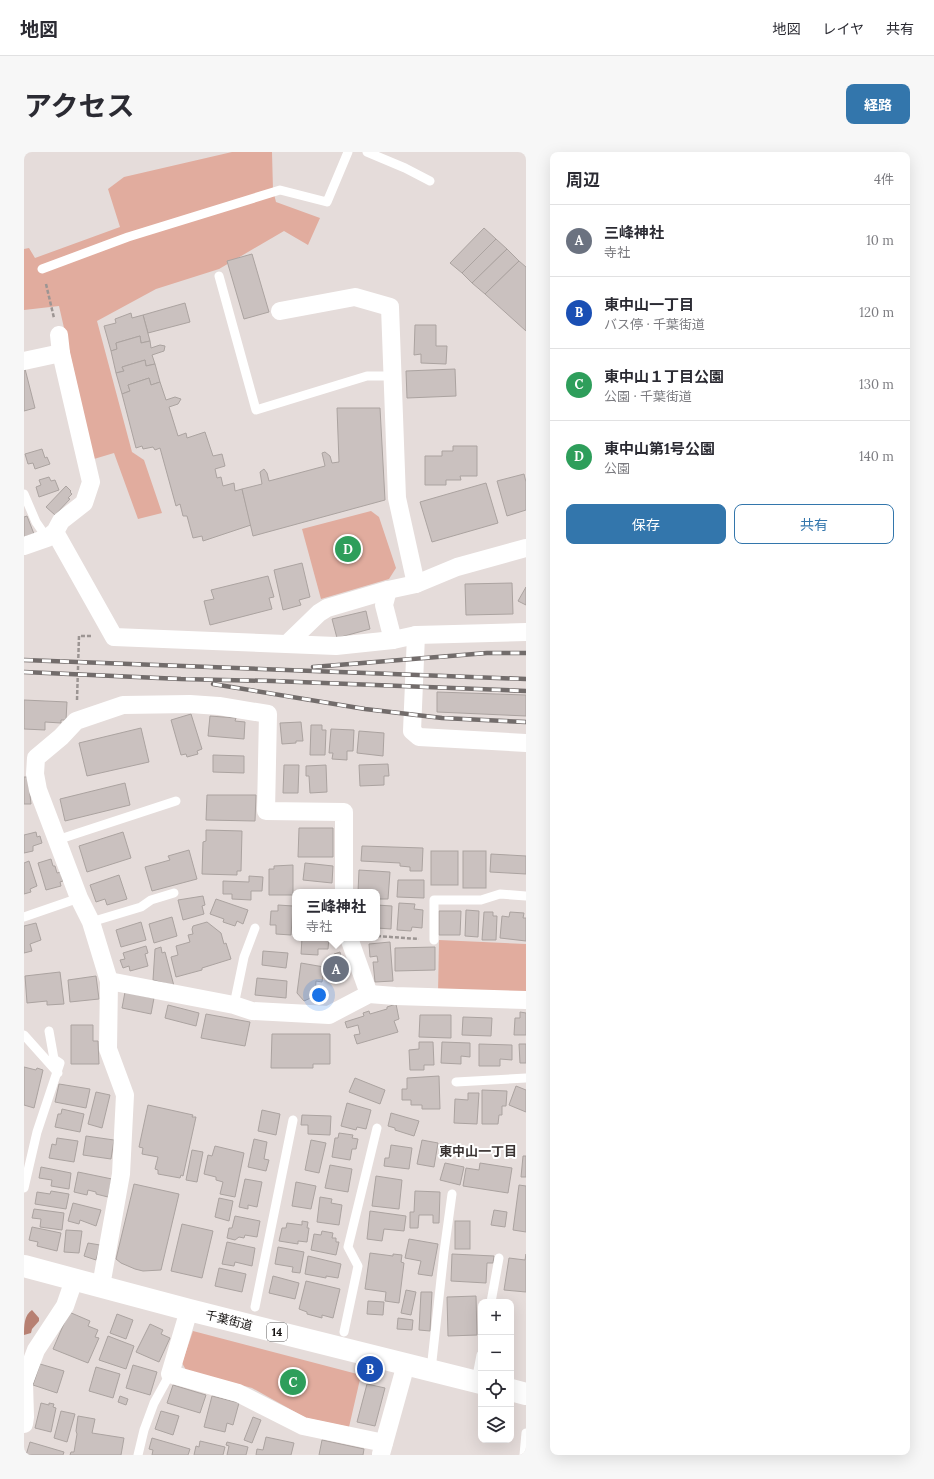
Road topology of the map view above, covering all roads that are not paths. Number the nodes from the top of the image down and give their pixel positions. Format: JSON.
{"nodes":[{"id":1,"x":348,"y":152,"type":"edge"},
{"id":2,"x":367,"y":152,"type":"edge"},
{"id":3,"x":430,"y":181,"type":"dead end"},
{"id":4,"x":42,"y":269,"type":"road end"},
{"id":5,"x":219,"y":276,"type":"dead end"},
{"id":6,"x":280,"y":311,"type":"dead end"},
{"id":7,"x":24,"y":361,"type":"edge"},
{"id":8,"x":393,"y":376,"type":"junction"},
{"id":9,"x":24,"y":494,"type":"edge"},
{"id":10,"x":51,"y":535,"type":"junction"},
{"id":11,"x":24,"y":546,"type":"edge"},
{"id":12,"x":526,"y":548,"type":"edge"},
{"id":13,"x":416,"y":584,"type":"junction"},
{"id":14,"x":388,"y":590,"type":"junction"},
{"id":15,"x":526,"y":632,"type":"edge"},
{"id":16,"x":416,"y":635,"type":"junction"},
{"id":17,"x":393,"y":640,"type":"junction"},
{"id":18,"x":286,"y":644,"type":"junction"},
{"id":19,"x":526,"y":743,"type":"edge"},
{"id":20,"x":176,"y":801,"type":"dead end"},
{"id":21,"x":57,"y":840,"type":"junction"},
{"id":22,"x":344,"y":889,"type":"edge"},
{"id":23,"x":174,"y":893,"type":"dead end"},
{"id":24,"x":526,"y":896,"type":"edge"},
{"id":25,"x":79,"y":898,"type":"junction"},
{"id":26,"x":24,"y":916,"type":"edge"},
{"id":27,"x":91,"y":922,"type":"junction"},
{"id":28,"x":255,"y":928,"type":"dead end"},
{"id":29,"x":434,"y":940,"type":"road end"},
{"id":30,"x":350,"y":941,"type":"edge"},
{"id":31,"x":109,"y":981,"type":"junction"},
{"id":32,"x":369,"y":994,"type":"junction"},
{"id":33,"x":526,"y":1000,"type":"edge"},
{"id":34,"x":234,"y":1005,"type":"junction"},
{"id":35,"x":49,"y":1032,"type":"dead end"},
{"id":36,"x":24,"y":1035,"type":"edge"},
{"id":37,"x":58,"y":1072,"type":"junction"},
{"id":38,"x":526,"y":1078,"type":"edge"},
{"id":39,"x":456,"y":1082,"type":"dead end"},
{"id":40,"x":293,"y":1120,"type":"dead end"},
{"id":41,"x":377,"y":1128,"type":"dead end"},
{"id":42,"x":24,"y":1155,"type":"edge"},
{"id":43,"x":30,"y":1165,"type":"junction"},
{"id":44,"x":24,"y":1188,"type":"edge"},
{"id":45,"x":452,"y":1194,"type":"dead end"},
{"id":46,"x":499,"y":1258,"type":"dead end"},
{"id":47,"x":24,"y":1266,"type":"edge"},
{"id":48,"x":74,"y":1280,"type":"junction"},
{"id":49,"x":101,"y":1286,"type":"junction"},
{"id":50,"x":492,"y":1299,"type":"edge"},
{"id":51,"x":255,"y":1307,"type":"dead end"},
{"id":52,"x":189,"y":1310,"type":"junction"},
{"id":53,"x":344,"y":1332,"type":"dead end"},
{"id":54,"x":406,"y":1364,"type":"junction"},
{"id":55,"x":431,"y":1370,"type":"junction"},
{"id":56,"x":170,"y":1374,"type":"junction"},
{"id":57,"x":478,"y":1382,"type":"edge"},
{"id":58,"x":514,"y":1391,"type":"edge"},
{"id":59,"x":526,"y":1394,"type":"edge"},
{"id":60,"x":24,"y":1424,"type":"edge"},
{"id":61,"x":526,"y":1433,"type":"edge"},
{"id":62,"x":382,"y":1449,"type":"edge"},
{"id":63,"x":138,"y":1455,"type":"edge"},
{"id":64,"x":524,"y":1455,"type":"edge"}],
"edges":[{"from":1,"to":4,"type":"lane"},
{"from":2,"to":3,"type":"lane"},
{"from":5,"to":8,"type":"lane"},
{"from":6,"to":8,"type":"street"},
{"from":7,"to":10,"type":"street"},
{"from":8,"to":13,"type":"street"},
{"from":9,"to":10,"type":"lane"},
{"from":10,"to":11,"type":"street"},
{"from":10,"to":18,"type":"street"},
{"from":12,"to":13,"type":"street"},
{"from":13,"to":14,"type":"street"},
{"from":14,"to":17,"type":"street"},
{"from":14,"to":18,"type":"street"},
{"from":15,"to":16,"type":"street"},
{"from":16,"to":17,"type":"street"},
{"from":16,"to":19,"type":"street"},
{"from":17,"to":18,"type":"street"},
{"from":20,"to":21,"type":"lane"},
{"from":21,"to":22,"type":"street"},
{"from":21,"to":25,"type":"street"},
{"from":23,"to":27,"type":"lane"},
{"from":24,"to":29,"type":"lane"},
{"from":25,"to":26,"type":"lane"},
{"from":25,"to":27,"type":"street"},
{"from":27,"to":31,"type":"street"},
{"from":28,"to":34,"type":"lane"},
{"from":30,"to":32,"type":"street"},
{"from":31,"to":34,"type":"street"},
{"from":31,"to":49,"type":"street"},
{"from":32,"to":33,"type":"street"},
{"from":32,"to":34,"type":"street"},
{"from":35,"to":37,"type":"lane"},
{"from":36,"to":37,"type":"lane"},
{"from":37,"to":43,"type":"lane"},
{"from":38,"to":39,"type":"lane"},
{"from":40,"to":51,"type":"lane"},
{"from":41,"to":53,"type":"lane"},
{"from":42,"to":43,"type":"lane"},
{"from":43,"to":44,"type":"lane"},
{"from":45,"to":55,"type":"lane"},
{"from":46,"to":50,"type":"lane"},
{"from":47,"to":48,"type":"highway","name":"千葉街道","number":"14"},
{"from":48,"to":49,"type":"highway","name":"千葉街道","number":"14"},
{"from":48,"to":60,"type":"street"},
{"from":49,"to":52,"type":"highway","name":"千葉街道","number":"14"},
{"from":52,"to":54,"type":"highway","name":"千葉街道","number":"14"},
{"from":52,"to":56,"type":"street"},
{"from":54,"to":55,"type":"highway","name":"千葉街道","number":"14"},
{"from":54,"to":62,"type":"street"},
{"from":55,"to":57,"type":"highway","name":"千葉街道","number":"14"},
{"from":56,"to":62,"type":"street"},
{"from":56,"to":63,"type":"lane"},
{"from":58,"to":59,"type":"highway"},
{"from":61,"to":64,"type":"lane"}]}
